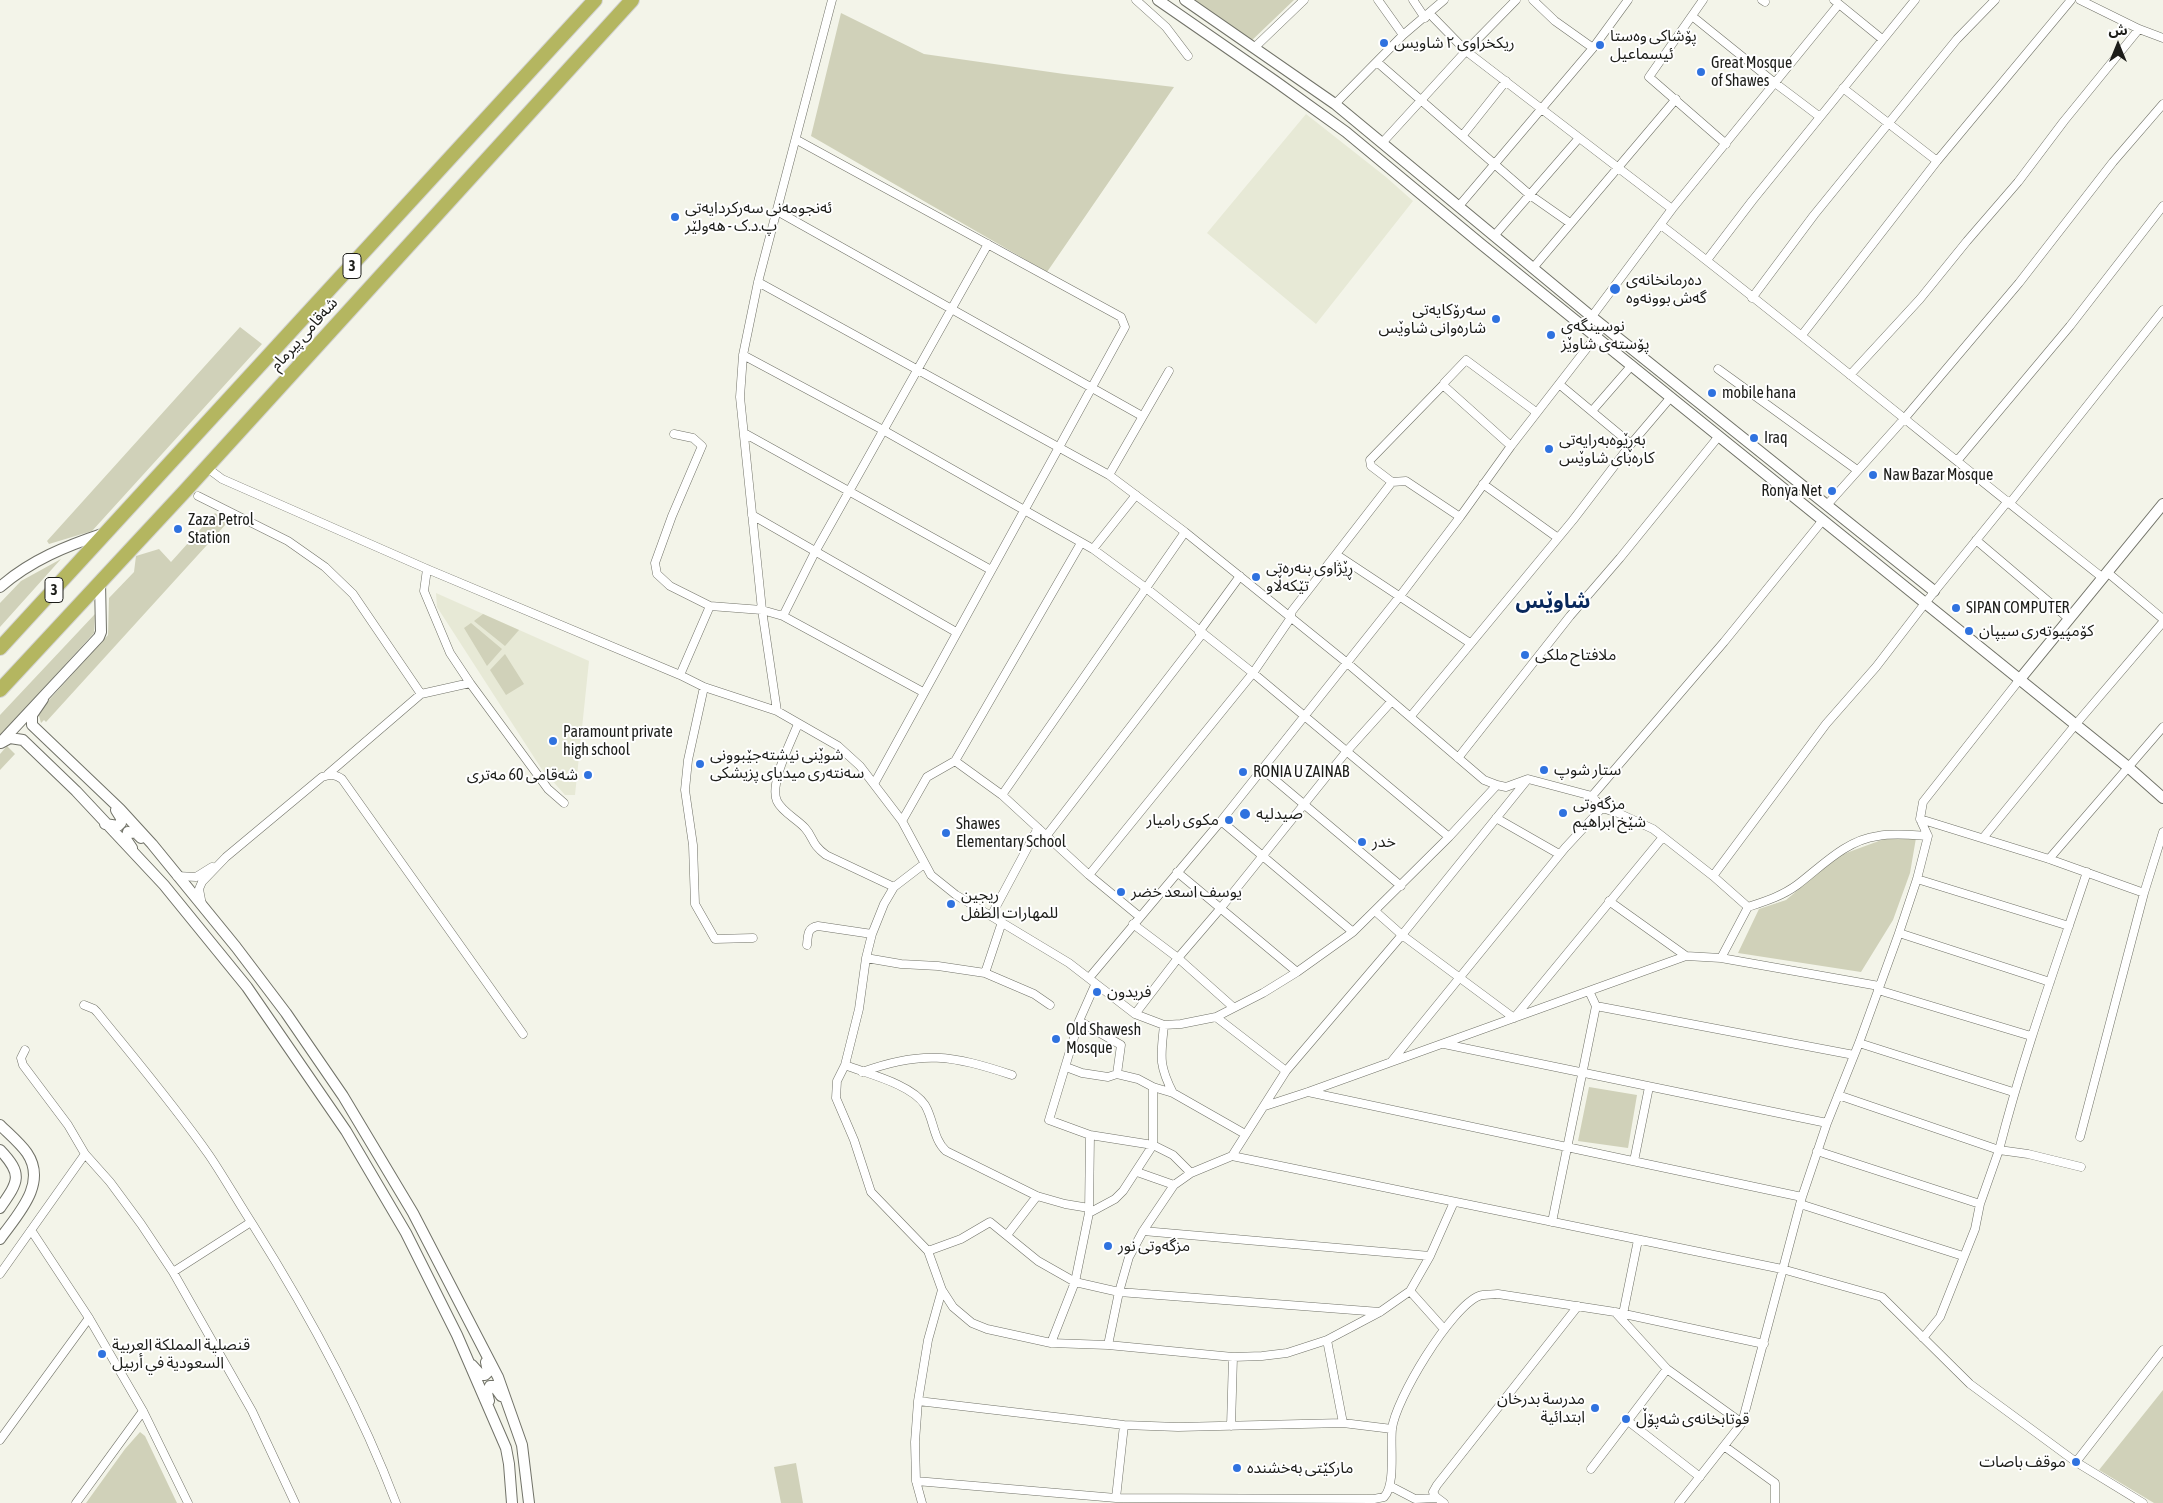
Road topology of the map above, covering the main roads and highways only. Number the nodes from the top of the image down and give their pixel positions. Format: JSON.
{"nodes":[{"id":1,"x":596,"y":0,"type":"edge"},
{"id":2,"x":632,"y":0,"type":"edge"},
{"id":3,"x":0,"y":648,"type":"edge"},
{"id":4,"x":0,"y":690,"type":"edge"}],
"edges":[{"from":1,"to":3,"type":"highway","name":"شەقامی پیرمام","number":"3"},
{"from":2,"to":4,"type":"highway","name":"شەقامی پیرمام","number":"3"}]}
